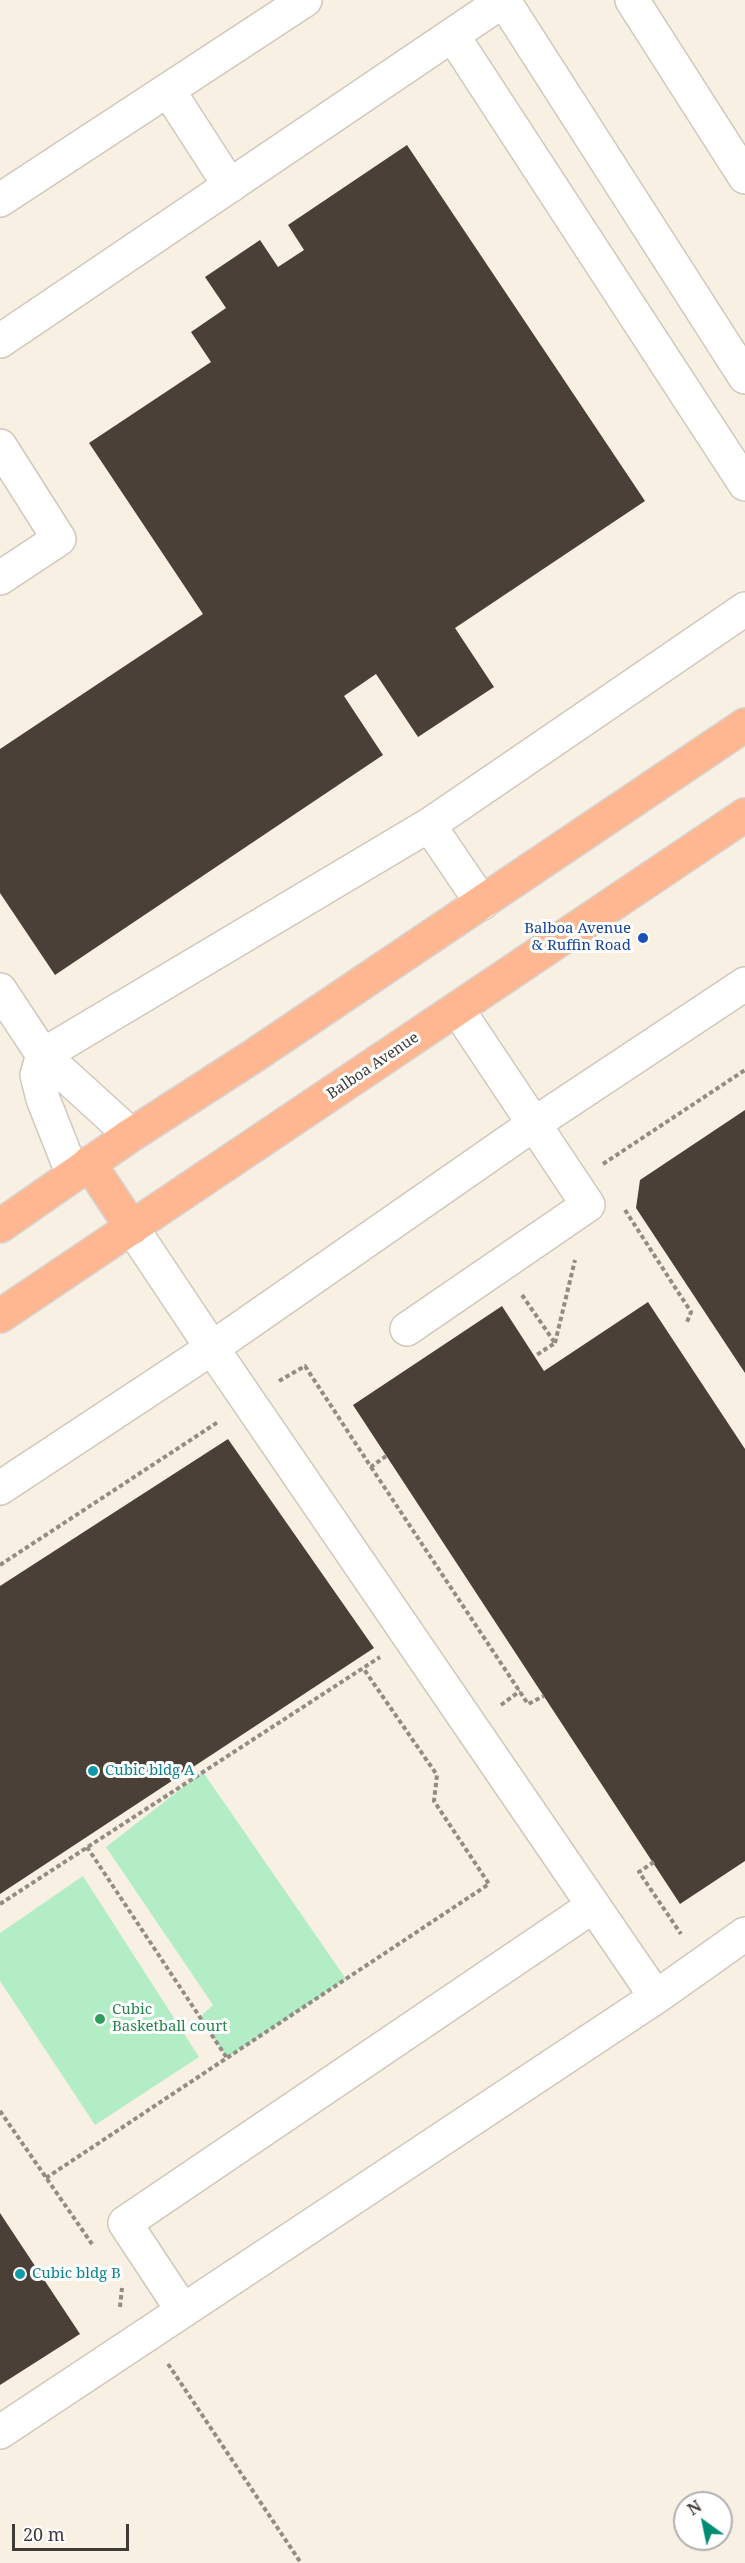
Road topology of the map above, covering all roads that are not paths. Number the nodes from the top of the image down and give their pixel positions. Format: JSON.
{"nodes":[{"id":1,"x":305,"y":0,"type":"edge"},
{"id":2,"x":504,"y":0,"type":"edge"},
{"id":3,"x":632,"y":0,"type":"edge"},
{"id":4,"x":453,"y":36,"type":"junction"},
{"id":5,"x":168,"y":90,"type":"junction"},
{"id":6,"x":745,"y":177,"type":"edge"},
{"id":7,"x":230,"y":186,"type":"junction"},
{"id":8,"x":0,"y":200,"type":"edge"},
{"id":9,"x":0,"y":341,"type":"edge"},
{"id":10,"x":745,"y":377,"type":"edge"},
{"id":11,"x":733,"y":439,"type":"edge"},
{"id":12,"x":1,"y":450,"type":"edge"},
{"id":13,"x":745,"y":484,"type":"edge"},
{"id":14,"x":0,"y":578,"type":"edge"},
{"id":15,"x":745,"y":609,"type":"edge"},
{"id":16,"x":745,"y":725,"type":"edge"},
{"id":17,"x":745,"y":815,"type":"edge"},
{"id":18,"x":429,"y":825,"type":"junction"},
{"id":19,"x":482,"y":903,"type":"junction"},
{"id":20,"x":745,"y":984,"type":"edge"},
{"id":21,"x":0,"y":990,"type":"edge"},
{"id":22,"x":458,"y":1010,"type":"junction"},
{"id":23,"x":43,"y":1055,"type":"junction"},
{"id":24,"x":534,"y":1124,"type":"junction"},
{"id":25,"x":130,"y":1135,"type":"junction"},
{"id":26,"x":81,"y":1169,"type":"junction"},
{"id":27,"x":0,"y":1226,"type":"edge"},
{"id":28,"x":132,"y":1228,"type":"junction"},
{"id":29,"x":0,"y":1316,"type":"edge"},
{"id":30,"x":407,"y":1329,"type":"dead end"},
{"id":31,"x":212,"y":1348,"type":"junction"},
{"id":32,"x":0,"y":1488,"type":"edge"},
{"id":33,"x":593,"y":1905,"type":"junction"},
{"id":34,"x":745,"y":1934,"type":"edge"},
{"id":35,"x":656,"y":1997,"type":"junction"},
{"id":36,"x":183,"y":2311,"type":"junction"},
{"id":37,"x":0,"y":2432,"type":"edge"}],
"edges":[{"from":1,"to":5,"type":"lane"},
{"from":2,"to":4,"type":"lane"},
{"from":2,"to":10,"type":"lane"},
{"from":3,"to":6,"type":"lane"},
{"from":4,"to":7,"type":"lane"},
{"from":4,"to":11,"type":"lane"},
{"from":5,"to":7,"type":"lane"},
{"from":5,"to":8,"type":"lane"},
{"from":7,"to":9,"type":"lane"},
{"from":11,"to":13,"type":"lane"},
{"from":12,"to":14,"type":"lane"},
{"from":15,"to":18,"type":"lane"},
{"from":16,"to":19,"type":"main road"},
{"from":17,"to":22,"type":"main road","name":"Balboa Avenue"},
{"from":18,"to":19,"type":"lane"},
{"from":18,"to":23,"type":"lane"},
{"from":19,"to":25,"type":"main road"},
{"from":20,"to":24,"type":"lane"},
{"from":21,"to":23,"type":"lane"},
{"from":22,"to":24,"type":"lane"},
{"from":22,"to":28,"type":"main road","name":"Balboa Avenue"},
{"from":23,"to":25,"type":"lane"},
{"from":23,"to":26,"type":"lane"},
{"from":24,"to":30,"type":"lane"},
{"from":24,"to":31,"type":"lane"},
{"from":25,"to":26,"type":"main road"},
{"from":26,"to":27,"type":"main road"},
{"from":26,"to":28,"type":"main road"},
{"from":28,"to":29,"type":"main road","name":"Balboa Avenue"},
{"from":28,"to":31,"type":"lane"},
{"from":31,"to":32,"type":"lane"},
{"from":31,"to":33,"type":"lane"},
{"from":33,"to":35,"type":"lane"},
{"from":33,"to":36,"type":"lane"},
{"from":34,"to":35,"type":"lane"},
{"from":35,"to":36,"type":"lane"},
{"from":36,"to":37,"type":"lane"}]}
